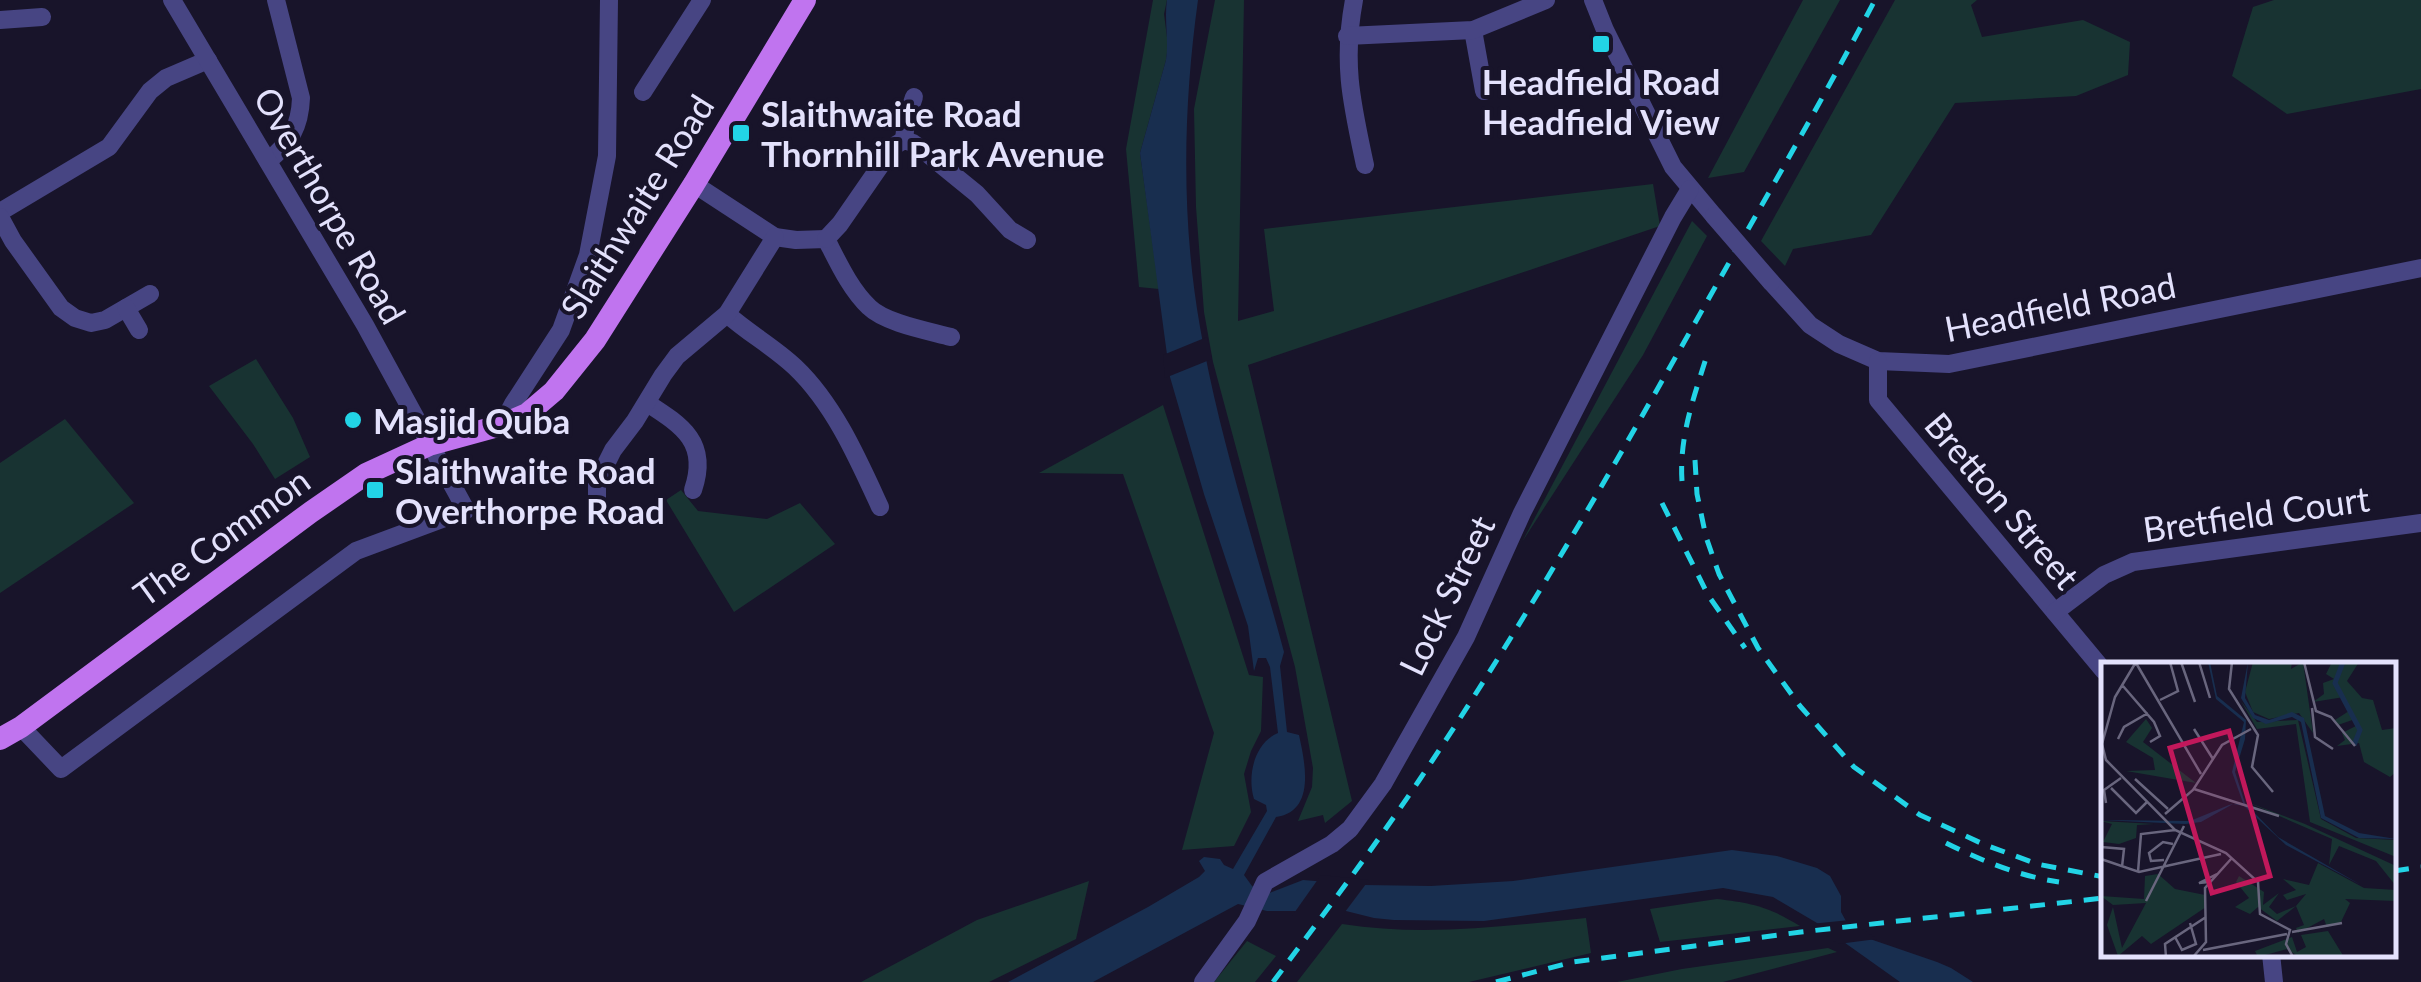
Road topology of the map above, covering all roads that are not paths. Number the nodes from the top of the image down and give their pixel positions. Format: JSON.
{"nodes":[{"id":1,"x":276,"y":0,"type":"edge"},
{"id":2,"x":609,"y":0,"type":"edge"},
{"id":3,"x":702,"y":0,"type":"edge"},
{"id":4,"x":805,"y":0,"type":"edge"},
{"id":5,"x":1354,"y":0,"type":"edge"},
{"id":6,"x":1546,"y":0,"type":"edge"},
{"id":7,"x":1593,"y":0,"type":"edge"},
{"id":8,"x":175,"y":1,"type":"edge"},
{"id":9,"x":42,"y":17,"type":"dead end"},
{"id":10,"x":0,"y":20,"type":"edge"},
{"id":11,"x":1473,"y":30,"type":"junction"},
{"id":12,"x":1347,"y":36,"type":"junction"},
{"id":13,"x":208,"y":60,"type":"junction"},
{"id":14,"x":643,"y":92,"type":"dead end"},
{"id":15,"x":1484,"y":92,"type":"dead end"},
{"id":16,"x":914,"y":97,"type":"dead end"},
{"id":17,"x":904,"y":140,"type":"junction"},
{"id":18,"x":268,"y":161,"type":"junction"},
{"id":19,"x":1365,"y":165,"type":"dead end"},
{"id":20,"x":694,"y":184,"type":"junction"},
{"id":21,"x":1690,"y":189,"type":"junction"},
{"id":22,"x":0,"y":214,"type":"edge"},
{"id":23,"x":775,"y":236,"type":"junction"},
{"id":24,"x":826,"y":240,"type":"junction"},
{"id":25,"x":1027,"y":240,"type":"dead end"},
{"id":26,"x":2421,"y":268,"type":"edge"},
{"id":27,"x":150,"y":294,"type":"dead end"},
{"id":28,"x":126,"y":308,"type":"junction"},
{"id":29,"x":727,"y":314,"type":"junction"},
{"id":30,"x":139,"y":330,"type":"dead end"},
{"id":31,"x":951,"y":337,"type":"dead end"},
{"id":32,"x":1878,"y":361,"type":"junction"},
{"id":33,"x":646,"y":403,"type":"junction"},
{"id":34,"x":502,"y":425,"type":"junction"},
{"id":35,"x":430,"y":445,"type":"junction"},
{"id":36,"x":693,"y":490,"type":"dead end"},
{"id":37,"x":596,"y":497,"type":"dead end"},
{"id":38,"x":880,"y":507,"type":"dead end"},
{"id":39,"x":2421,"y":522,"type":"edge"},
{"id":40,"x":2056,"y":612,"type":"junction"},
{"id":41,"x":2101,"y":666,"type":"edge"},
{"id":42,"x":22,"y":727,"type":"junction"},
{"id":43,"x":0,"y":739,"type":"edge"},
{"id":44,"x":2271,"y":957,"type":"edge"},
{"id":45,"x":1203,"y":982,"type":"edge"},
{"id":46,"x":2274,"y":982,"type":"edge"}],
"edges":[{"from":1,"to":18,"type":"street"},
{"from":2,"to":34,"type":"street"},
{"from":3,"to":14,"type":"street"},
{"from":4,"to":20,"type":"main road","name":"Slaithwaite Road"},
{"from":5,"to":12,"type":"street"},
{"from":6,"to":11,"type":"street"},
{"from":7,"to":21,"type":"street","name":"Headfield Road"},
{"from":8,"to":13,"type":"street","name":"Overthorpe Road"},
{"from":9,"to":10,"type":"street"},
{"from":11,"to":12,"type":"street"},
{"from":11,"to":15,"type":"street"},
{"from":12,"to":19,"type":"street"},
{"from":13,"to":18,"type":"street","name":"Overthorpe Road"},
{"from":13,"to":22,"type":"street"},
{"from":16,"to":17,"type":"street"},
{"from":17,"to":24,"type":"street"},
{"from":17,"to":25,"type":"street"},
{"from":18,"to":35,"type":"street","name":"Overthorpe Road"},
{"from":20,"to":23,"type":"street"},
{"from":20,"to":34,"type":"main road","name":"Slaithwaite Road"},
{"from":21,"to":32,"type":"street","name":"Headfield Road","bridge":true},
{"from":21,"to":45,"type":"street","name":"Lock Street"},
{"from":22,"to":28,"type":"street"},
{"from":23,"to":24,"type":"street"},
{"from":23,"to":29,"type":"street"},
{"from":24,"to":31,"type":"street"},
{"from":26,"to":32,"type":"street","name":"Headfield Road"},
{"from":27,"to":28,"type":"street"},
{"from":28,"to":30,"type":"street"},
{"from":29,"to":33,"type":"street"},
{"from":29,"to":38,"type":"street"},
{"from":32,"to":40,"type":"street","name":"Bretton Street"},
{"from":33,"to":36,"type":"street"},
{"from":33,"to":37,"type":"street"},
{"from":34,"to":35,"type":"main road","name":"The Common"},
{"from":35,"to":42,"type":"main road","name":"The Common"},
{"from":35,"to":42,"type":"street","name":"Overthorpe Road"},
{"from":39,"to":40,"type":"street","name":"Bretfield Court"},
{"from":40,"to":41,"type":"street","name":"Bretton Street"},
{"from":42,"to":43,"type":"main road","name":"The Common"},
{"from":44,"to":46,"type":"street"}]}
